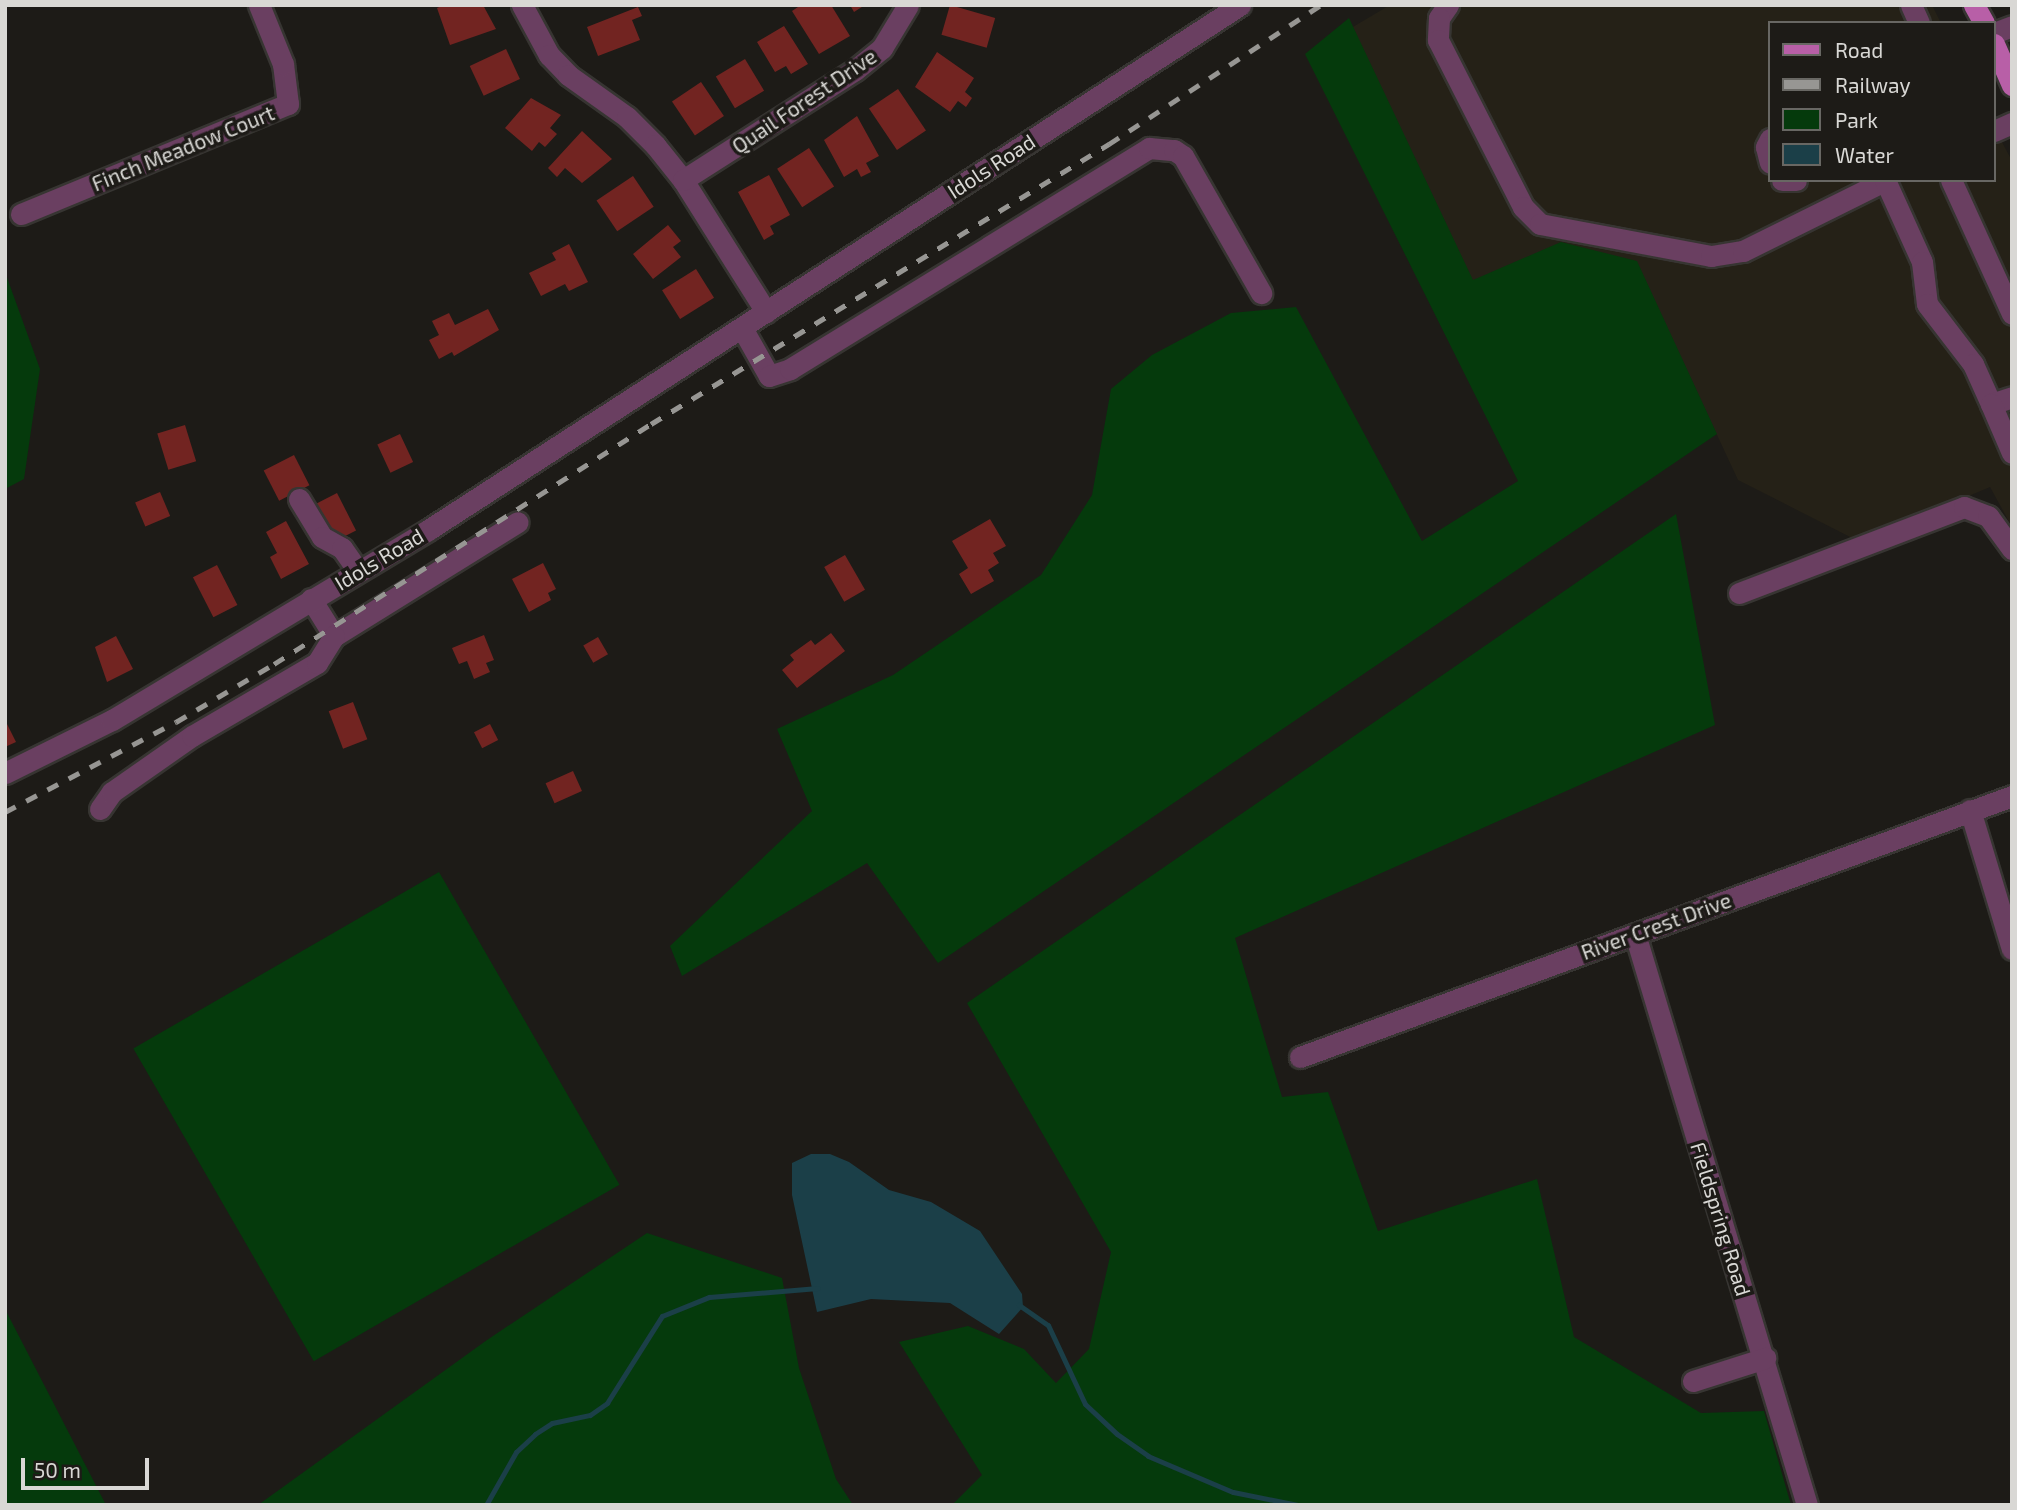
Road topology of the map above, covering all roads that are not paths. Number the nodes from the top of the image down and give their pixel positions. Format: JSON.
{"nodes":[{"id":1,"x":258,"y":5,"type":"edge"},
{"id":2,"x":523,"y":5,"type":"edge"},
{"id":3,"x":908,"y":5,"type":"edge"},
{"id":4,"x":1240,"y":5,"type":"edge"},
{"id":5,"x":1448,"y":5,"type":"edge"},
{"id":6,"x":1911,"y":5,"type":"edge"},
{"id":7,"x":1974,"y":5,"type":"edge"},
{"id":8,"x":1918,"y":21,"type":"edge"},
{"id":9,"x":1983,"y":21,"type":"edge"},
{"id":10,"x":1996,"y":49,"type":"edge"},
{"id":11,"x":2012,"y":85,"type":"edge"},
{"id":12,"x":2012,"y":123,"type":"edge"},
{"id":13,"x":1996,"y":130,"type":"edge"},
{"id":14,"x":1769,"y":141,"type":"edge"},
{"id":15,"x":1769,"y":159,"type":"edge"},
{"id":16,"x":683,"y":180,"type":"junction"},
{"id":17,"x":1881,"y":182,"type":"edge"},
{"id":18,"x":1886,"y":182,"type":"edge"},
{"id":19,"x":1952,"y":182,"type":"edge"},
{"id":20,"x":22,"y":215,"type":"dead end"},
{"id":21,"x":1261,"y":293,"type":"dead end"},
{"id":22,"x":766,"y":312,"type":"junction"},
{"id":23,"x":2012,"y":314,"type":"edge"},
{"id":24,"x":742,"y":328,"type":"junction"},
{"id":25,"x":2012,"y":397,"type":"edge"},
{"id":26,"x":1990,"y":404,"type":"junction"},
{"id":27,"x":2012,"y":453,"type":"edge"},
{"id":28,"x":299,"y":499,"type":"dead end"},
{"id":29,"x":518,"y":522,"type":"dead end"},
{"id":30,"x":2012,"y":550,"type":"edge"},
{"id":31,"x":358,"y":571,"type":"junction"},
{"id":32,"x":1739,"y":593,"type":"dead end"},
{"id":33,"x":311,"y":599,"type":"junction"},
{"id":34,"x":334,"y":636,"type":"junction"},
{"id":35,"x":5,"y":773,"type":"edge"},
{"id":36,"x":2012,"y":796,"type":"edge"},
{"id":37,"x":100,"y":809,"type":"dead end"},
{"id":38,"x":1970,"y":810,"type":"junction"},
{"id":39,"x":1635,"y":934,"type":"junction"},
{"id":40,"x":2012,"y":949,"type":"edge"},
{"id":41,"x":1300,"y":1058,"type":"dead end"},
{"id":42,"x":1765,"y":1359,"type":"junction"},
{"id":43,"x":1693,"y":1381,"type":"dead end"},
{"id":44,"x":1807,"y":1505,"type":"edge"}],
"edges":[{"from":1,"to":20,"type":"street","name":"Finch Meadow Court"},
{"from":2,"to":16,"type":"street"},
{"from":3,"to":16,"type":"street","name":"Quail Forest Drive"},
{"from":4,"to":22,"type":"street","name":"Idols Road"},
{"from":5,"to":17,"type":"street"},
{"from":6,"to":8,"type":"street"},
{"from":7,"to":9,"type":"main road"},
{"from":10,"to":11,"type":"main road"},
{"from":12,"to":13,"type":"street"},
{"from":14,"to":15,"type":"street"},
{"from":16,"to":22,"type":"street"},
{"from":18,"to":26,"type":"street"},
{"from":19,"to":23,"type":"street"},
{"from":21,"to":24,"type":"street"},
{"from":22,"to":24,"type":"street","name":"Idols Road"},
{"from":24,"to":31,"type":"street","name":"Idols Road"},
{"from":25,"to":26,"type":"street"},
{"from":26,"to":27,"type":"street"},
{"from":28,"to":31,"type":"street"},
{"from":29,"to":34,"type":"street"},
{"from":30,"to":32,"type":"street"},
{"from":31,"to":33,"type":"street","name":"Idols Road"},
{"from":33,"to":34,"type":"street"},
{"from":33,"to":35,"type":"street","name":"Idols Road"},
{"from":34,"to":37,"type":"street"},
{"from":36,"to":38,"type":"street","name":"River Crest Drive"},
{"from":38,"to":39,"type":"street","name":"River Crest Drive"},
{"from":38,"to":40,"type":"street"},
{"from":39,"to":41,"type":"street","name":"River Crest Drive"},
{"from":39,"to":42,"type":"street","name":"Fieldspring Road"},
{"from":42,"to":43,"type":"street"},
{"from":42,"to":44,"type":"street","name":"Fieldspring Road"}]}
